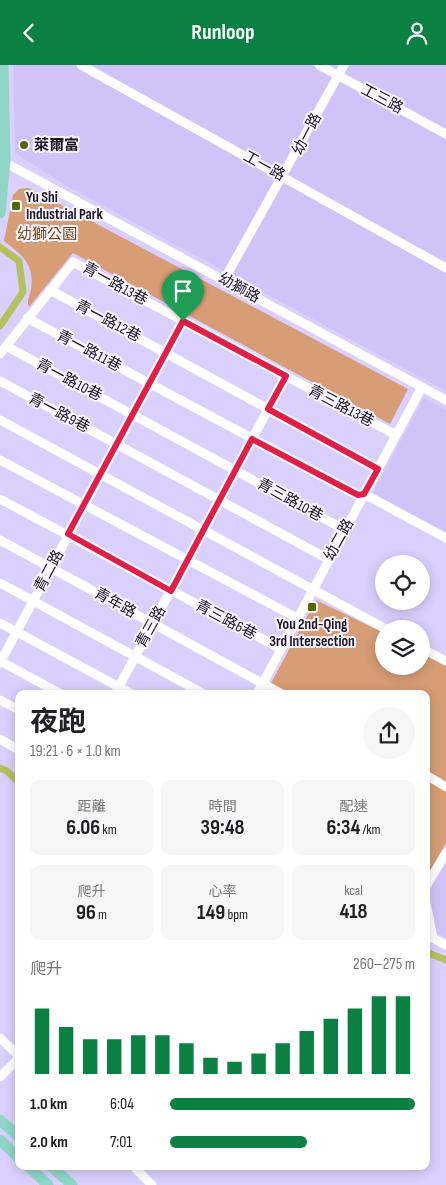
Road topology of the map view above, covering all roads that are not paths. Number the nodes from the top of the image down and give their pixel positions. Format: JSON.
{"nodes":[{"id":1,"x":3,"y":65,"type":"edge"},
{"id":2,"x":81,"y":65,"type":"edge"},
{"id":3,"x":319,"y":65,"type":"edge"},
{"id":4,"x":344,"y":65,"type":"edge"},
{"id":5,"x":338,"y":75,"type":"junction"},
{"id":6,"x":446,"y":134,"type":"edge"},
{"id":7,"x":3,"y":161,"type":"edge"},
{"id":8,"x":283,"y":177,"type":"junction"},
{"id":9,"x":0,"y":213,"type":"edge"},
{"id":10,"x":446,"y":268,"type":"edge"},
{"id":11,"x":224,"y":280,"type":"junction"},
{"id":12,"x":50,"y":290,"type":"junction"},
{"id":13,"x":28,"y":318,"type":"junction"},
{"id":14,"x":183,"y":321,"type":"junction"},
{"id":15,"x":3,"y":350,"type":"edge"},
{"id":16,"x":166,"y":353,"type":"junction"},
{"id":17,"x":286,"y":376,"type":"junction"},
{"id":18,"x":0,"y":381,"type":"edge"},
{"id":19,"x":150,"y":383,"type":"junction"},
{"id":20,"x":422,"y":387,"type":"junction"},
{"id":21,"x":446,"y":400,"type":"edge"},
{"id":22,"x":268,"y":409,"type":"junction"},
{"id":23,"x":133,"y":415,"type":"junction"},
{"id":24,"x":0,"y":420,"type":"edge"},
{"id":25,"x":396,"y":435,"type":"junction"},
{"id":26,"x":252,"y":439,"type":"junction"},
{"id":27,"x":118,"y":444,"type":"junction"},
{"id":28,"x":0,"y":460,"type":"edge"},
{"id":29,"x":236,"y":469,"type":"junction"},
{"id":30,"x":378,"y":469,"type":"junction"},
{"id":31,"x":101,"y":474,"type":"junction"},
{"id":32,"x":364,"y":494,"type":"junction"},
{"id":33,"x":0,"y":499,"type":"edge"},
{"id":34,"x":219,"y":500,"type":"junction"},
{"id":35,"x":84,"y":505,"type":"junction"},
{"id":36,"x":203,"y":530,"type":"junction"},
{"id":37,"x":345,"y":530,"type":"junction"},
{"id":38,"x":68,"y":534,"type":"junction"},
{"id":39,"x":446,"y":538,"type":"edge"},
{"id":40,"x":0,"y":541,"type":"edge"},
{"id":41,"x":328,"y":559,"type":"junction"},
{"id":42,"x":187,"y":560,"type":"junction"},
{"id":43,"x":51,"y":568,"type":"junction"},
{"id":44,"x":0,"y":583,"type":"edge"},
{"id":45,"x":312,"y":590,"type":"junction"},
{"id":46,"x":171,"y":591,"type":"junction"},
{"id":47,"x":33,"y":601,"type":"junction"},
{"id":48,"x":297,"y":618,"type":"junction"},
{"id":49,"x":0,"y":623,"type":"edge"},
{"id":50,"x":375,"y":623,"type":"edge"},
{"id":51,"x":154,"y":624,"type":"junction"},
{"id":52,"x":16,"y":631,"type":"junction"},
{"id":53,"x":281,"y":649,"type":"junction"},
{"id":54,"x":430,"y":653,"type":"edge"},
{"id":55,"x":135,"y":656,"type":"junction"},
{"id":56,"x":446,"y":661,"type":"edge"},
{"id":57,"x":0,"y":662,"type":"edge"},
{"id":58,"x":263,"y":683,"type":"junction"},
{"id":59,"x":53,"y":690,"type":"edge"},
{"id":60,"x":117,"y":690,"type":"edge"},
{"id":61,"x":197,"y":690,"type":"edge"},
{"id":62,"x":259,"y":690,"type":"edge"},
{"id":63,"x":275,"y":690,"type":"edge"},
{"id":64,"x":0,"y":700,"type":"edge"},
{"id":65,"x":15,"y":708,"type":"edge"},
{"id":66,"x":0,"y":739,"type":"edge"},
{"id":67,"x":15,"y":748,"type":"edge"},
{"id":68,"x":430,"y":777,"type":"edge"},
{"id":69,"x":446,"y":787,"type":"edge"},
{"id":70,"x":446,"y":853,"type":"edge"},
{"id":71,"x":430,"y":880,"type":"edge"},
{"id":72,"x":430,"y":937,"type":"edge"},
{"id":73,"x":446,"y":945,"type":"edge"},
{"id":74,"x":0,"y":1038,"type":"edge"},
{"id":75,"x":15,"y":1053,"type":"edge"},
{"id":76,"x":15,"y":1061,"type":"edge"},
{"id":77,"x":0,"y":1077,"type":"edge"},
{"id":78,"x":0,"y":1120,"type":"edge"},
{"id":79,"x":15,"y":1133,"type":"edge"},
{"id":80,"x":0,"y":1140,"type":"edge"},
{"id":81,"x":15,"y":1153,"type":"edge"},
{"id":82,"x":32,"y":1170,"type":"edge"},
{"id":83,"x":55,"y":1170,"type":"edge"},
{"id":84,"x":137,"y":1170,"type":"edge"},
{"id":85,"x":48,"y":1185,"type":"edge"},
{"id":86,"x":72,"y":1185,"type":"edge"},
{"id":87,"x":152,"y":1185,"type":"edge"}],
"edges":[{"from":1,"to":7,"type":"main road"},
{"from":2,"to":8,"type":"street","name":"工一路"},
{"from":3,"to":5,"type":"street","name":"工三路"},
{"from":4,"to":5,"type":"street","name":"幼一路"},
{"from":5,"to":6,"type":"street","name":"工三路"},
{"from":5,"to":8,"type":"street","name":"幼一路"},
{"from":7,"to":9,"type":"main road"},
{"from":7,"to":11,"type":"street","name":"幼獅路"},
{"from":8,"to":10,"type":"street","name":"工一路"},
{"from":8,"to":11,"type":"street","name":"幼一路"},
{"from":11,"to":20,"type":"street","name":"幼獅路"},
{"from":12,"to":13,"type":"street"},
{"from":12,"to":14,"type":"street","name":"青一路13巷"},
{"from":12,"to":16,"type":"street","name":"青一路12巷"},
{"from":13,"to":15,"type":"street"},
{"from":13,"to":19,"type":"street","name":"青一路11巷"},
{"from":14,"to":16,"type":"street","name":"青二路"},
{"from":14,"to":17,"type":"street","name":"青一路13巷"},
{"from":15,"to":23,"type":"street","name":"青一路10巷"},
{"from":16,"to":19,"type":"street","name":"青二路"},
{"from":16,"to":22,"type":"street","name":"青一路12巷"},
{"from":17,"to":22,"type":"street","name":"青三路"},
{"from":17,"to":25,"type":"street","name":"青三路13巷"},
{"from":18,"to":27,"type":"street","name":"青一路9巷"},
{"from":19,"to":23,"type":"street","name":"青二路"},
{"from":19,"to":26,"type":"street","name":"青一路11巷"},
{"from":20,"to":21,"type":"street","name":"幼獅路"},
{"from":20,"to":25,"type":"street","name":"幼二路"},
{"from":22,"to":26,"type":"street","name":"青三路"},
{"from":22,"to":30,"type":"street","name":"青一路12巷"},
{"from":23,"to":27,"type":"street","name":"青二路"},
{"from":23,"to":29,"type":"street","name":"青一路10巷"},
{"from":24,"to":31,"type":"street"},
{"from":25,"to":30,"type":"street","name":"幼二路"},
{"from":26,"to":29,"type":"street","name":"青三路"},
{"from":26,"to":32,"type":"street","name":"青一路11巷"},
{"from":27,"to":31,"type":"street","name":"青二路"},
{"from":27,"to":34,"type":"street","name":"青一路9巷"},
{"from":28,"to":35,"type":"street"},
{"from":29,"to":34,"type":"street","name":"青三路"},
{"from":29,"to":37,"type":"street","name":"青三路10巷"},
{"from":30,"to":32,"type":"street","name":"幼二路"},
{"from":31,"to":35,"type":"street","name":"青二路"},
{"from":31,"to":36,"type":"street"},
{"from":32,"to":37,"type":"street","name":"幼二路"},
{"from":32,"to":39,"type":"street","name":"青一路11巷"},
{"from":33,"to":38,"type":"street","name":"青三路6巷"},
{"from":34,"to":36,"type":"street","name":"青三路"},
{"from":34,"to":41,"type":"street","name":"青一路9巷"},
{"from":35,"to":38,"type":"street","name":"青二路"},
{"from":35,"to":42,"type":"street"},
{"from":36,"to":42,"type":"street","name":"青三路"},
{"from":36,"to":45,"type":"street"},
{"from":37,"to":41,"type":"street","name":"幼二路"},
{"from":38,"to":43,"type":"street","name":"青二路"},
{"from":38,"to":46,"type":"street","name":"青三路6巷"},
{"from":40,"to":43,"type":"street","name":"青年路"},
{"from":41,"to":45,"type":"street","name":"幼二路"},
{"from":42,"to":46,"type":"street","name":"青三路"},
{"from":42,"to":48,"type":"street"},
{"from":43,"to":47,"type":"street","name":"青二路"},
{"from":43,"to":51,"type":"street","name":"青年路"},
{"from":44,"to":47,"type":"street"},
{"from":45,"to":48,"type":"street","name":"幼二路"},
{"from":45,"to":50,"type":"street"},
{"from":46,"to":51,"type":"street","name":"青三路"},
{"from":46,"to":53,"type":"street","name":"青三路6巷"},
{"from":47,"to":52,"type":"street","name":"青二路"},
{"from":47,"to":55,"type":"street"},
{"from":48,"to":53,"type":"street","name":"幼二路"},
{"from":49,"to":52,"type":"street"},
{"from":51,"to":55,"type":"street","name":"青三路"},
{"from":51,"to":58,"type":"street","name":"青年路"},
{"from":52,"to":57,"type":"street","name":"青二路"},
{"from":52,"to":60,"type":"street"},
{"from":53,"to":58,"type":"street","name":"幼二路"},
{"from":54,"to":56,"type":"street"},
{"from":55,"to":60,"type":"street","name":"青三路"},
{"from":55,"to":61,"type":"street"},
{"from":57,"to":59,"type":"street"},
{"from":58,"to":62,"type":"street","name":"幼二路"},
{"from":58,"to":63,"type":"street","name":"青年路"},
{"from":64,"to":65,"type":"street"},
{"from":66,"to":67,"type":"street"},
{"from":68,"to":69,"type":"street"},
{"from":70,"to":71,"type":"street"},
{"from":72,"to":73,"type":"street"},
{"from":74,"to":75,"type":"street"},
{"from":76,"to":77,"type":"street"},
{"from":78,"to":79,"type":"main road"},
{"from":80,"to":81,"type":"main road"},
{"from":82,"to":85,"type":"main road"},
{"from":83,"to":86,"type":"main road"},
{"from":84,"to":87,"type":"street"}]}
